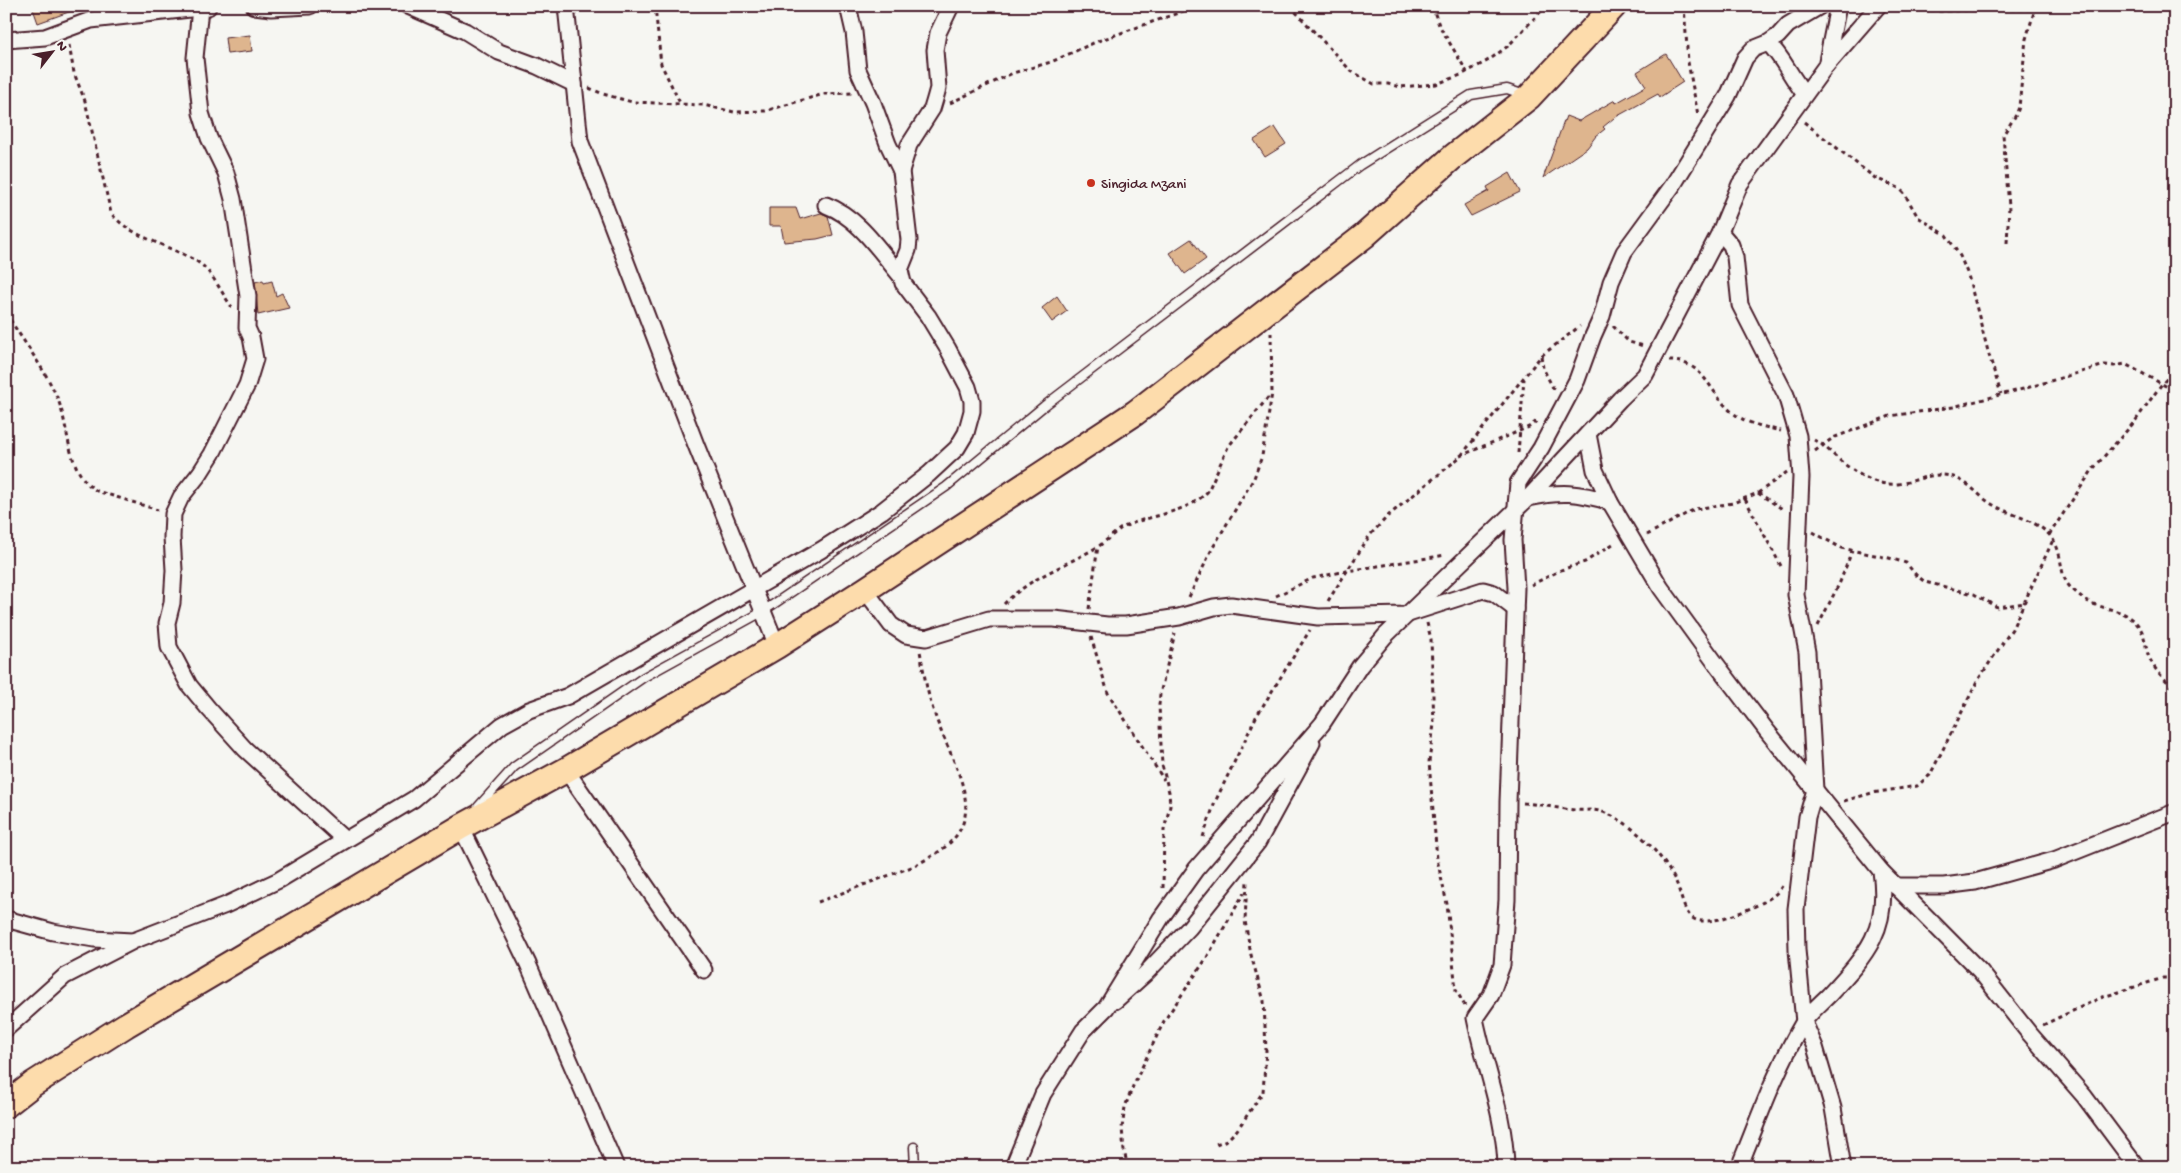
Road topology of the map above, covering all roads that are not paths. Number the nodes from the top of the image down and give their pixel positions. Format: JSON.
{"nodes":[{"id":1,"x":254,"y":6,"type":"edge"},
{"id":2,"x":310,"y":6,"type":"edge"},
{"id":3,"x":408,"y":6,"type":"edge"},
{"id":4,"x":566,"y":6,"type":"edge"},
{"id":5,"x":848,"y":6,"type":"edge"},
{"id":6,"x":951,"y":6,"type":"edge"},
{"id":7,"x":1614,"y":6,"type":"edge"},
{"id":8,"x":1820,"y":6,"type":"edge"},
{"id":9,"x":1838,"y":6,"type":"edge"},
{"id":10,"x":1878,"y":6,"type":"edge"},
{"id":11,"x":205,"y":7,"type":"edge"},
{"id":12,"x":6,"y":40,"type":"edge"},
{"id":13,"x":1768,"y":43,"type":"junction"},
{"id":14,"x":1825,"y":67,"type":"junction"},
{"id":15,"x":574,"y":84,"type":"junction"},
{"id":16,"x":1805,"y":94,"type":"junction"},
{"id":17,"x":1529,"y":97,"type":"junction"},
{"id":18,"x":901,"y":171,"type":"junction"},
{"id":19,"x":826,"y":205,"type":"dead end"},
{"id":20,"x":1720,"y":232,"type":"junction"},
{"id":21,"x":900,"y":275,"type":"junction"},
{"id":22,"x":1588,"y":434,"type":"junction"},
{"id":23,"x":1610,"y":502,"type":"junction"},
{"id":24,"x":1522,"y":503,"type":"junction"},
{"id":25,"x":753,"y":589,"type":"junction"},
{"id":26,"x":865,"y":590,"type":"junction"},
{"id":27,"x":1514,"y":609,"type":"junction"},
{"id":28,"x":762,"y":612,"type":"junction"},
{"id":29,"x":1405,"y":615,"type":"junction"},
{"id":30,"x":777,"y":646,"type":"junction"},
{"id":31,"x":1322,"y":724,"type":"junction"},
{"id":32,"x":566,"y":770,"type":"junction"},
{"id":33,"x":1815,"y":790,"type":"junction"},
{"id":34,"x":2175,"y":812,"type":"edge"},
{"id":35,"x":461,"y":826,"type":"junction"},
{"id":36,"x":345,"y":840,"type":"junction"},
{"id":37,"x":1881,"y":871,"type":"junction"},
{"id":38,"x":1895,"y":886,"type":"junction"},
{"id":39,"x":6,"y":919,"type":"edge"},
{"id":40,"x":132,"y":941,"type":"junction"},
{"id":41,"x":704,"y":970,"type":"dead end"},
{"id":42,"x":1106,"y":1008,"type":"junction"},
{"id":43,"x":1804,"y":1022,"type":"junction"},
{"id":44,"x":6,"y":1029,"type":"edge"},
{"id":45,"x":6,"y":1105,"type":"edge"},
{"id":46,"x":914,"y":1147,"type":"dead end"},
{"id":47,"x":616,"y":1167,"type":"edge"},
{"id":48,"x":915,"y":1167,"type":"edge"},
{"id":49,"x":1013,"y":1167,"type":"edge"},
{"id":50,"x":1506,"y":1167,"type":"edge"},
{"id":51,"x":1739,"y":1167,"type":"edge"},
{"id":52,"x":1843,"y":1167,"type":"edge"},
{"id":53,"x":2137,"y":1167,"type":"edge"}],
"edges":[{"from":1,"to":2,"type":"street"},
{"from":3,"to":15,"type":"street"},
{"from":4,"to":15,"type":"street"},
{"from":5,"to":18,"type":"street"},
{"from":6,"to":18,"type":"street"},
{"from":7,"to":17,"type":"highway"},
{"from":8,"to":13,"type":"street"},
{"from":9,"to":14,"type":"street"},
{"from":10,"to":14,"type":"street"},
{"from":11,"to":12,"type":"street"},
{"from":11,"to":36,"type":"street"},
{"from":13,"to":16,"type":"street"},
{"from":13,"to":24,"type":"street"},
{"from":14,"to":16,"type":"street"},
{"from":15,"to":25,"type":"street"},
{"from":16,"to":20,"type":"street"},
{"from":17,"to":26,"type":"highway"},
{"from":17,"to":28,"type":"lane"},
{"from":18,"to":21,"type":"street"},
{"from":19,"to":21,"type":"street"},
{"from":20,"to":22,"type":"street"},
{"from":20,"to":33,"type":"street"},
{"from":21,"to":25,"type":"street"},
{"from":22,"to":23,"type":"street"},
{"from":22,"to":24,"type":"street"},
{"from":23,"to":24,"type":"street"},
{"from":23,"to":33,"type":"street"},
{"from":24,"to":27,"type":"street"},
{"from":24,"to":29,"type":"street"},
{"from":25,"to":28,"type":"street"},
{"from":25,"to":36,"type":"street"},
{"from":26,"to":29,"type":"street"},
{"from":26,"to":30,"type":"highway"},
{"from":27,"to":29,"type":"street"},
{"from":27,"to":50,"type":"street"},
{"from":28,"to":30,"type":"street"},
{"from":28,"to":35,"type":"lane"},
{"from":29,"to":31,"type":"street"},
{"from":30,"to":32,"type":"highway"},
{"from":31,"to":42,"type":"street"},
{"from":31,"to":42,"type":"street"},
{"from":32,"to":35,"type":"highway"},
{"from":32,"to":41,"type":"street"},
{"from":33,"to":37,"type":"street"},
{"from":33,"to":43,"type":"street"},
{"from":34,"to":38,"type":"street"},
{"from":35,"to":45,"type":"highway"},
{"from":35,"to":47,"type":"street"},
{"from":36,"to":40,"type":"street"},
{"from":37,"to":38,"type":"street"},
{"from":37,"to":43,"type":"street"},
{"from":38,"to":53,"type":"street"},
{"from":39,"to":40,"type":"street"},
{"from":40,"to":44,"type":"street"},
{"from":42,"to":49,"type":"street"},
{"from":43,"to":51,"type":"street"},
{"from":43,"to":52,"type":"street"},
{"from":46,"to":48,"type":"lane"}]}
